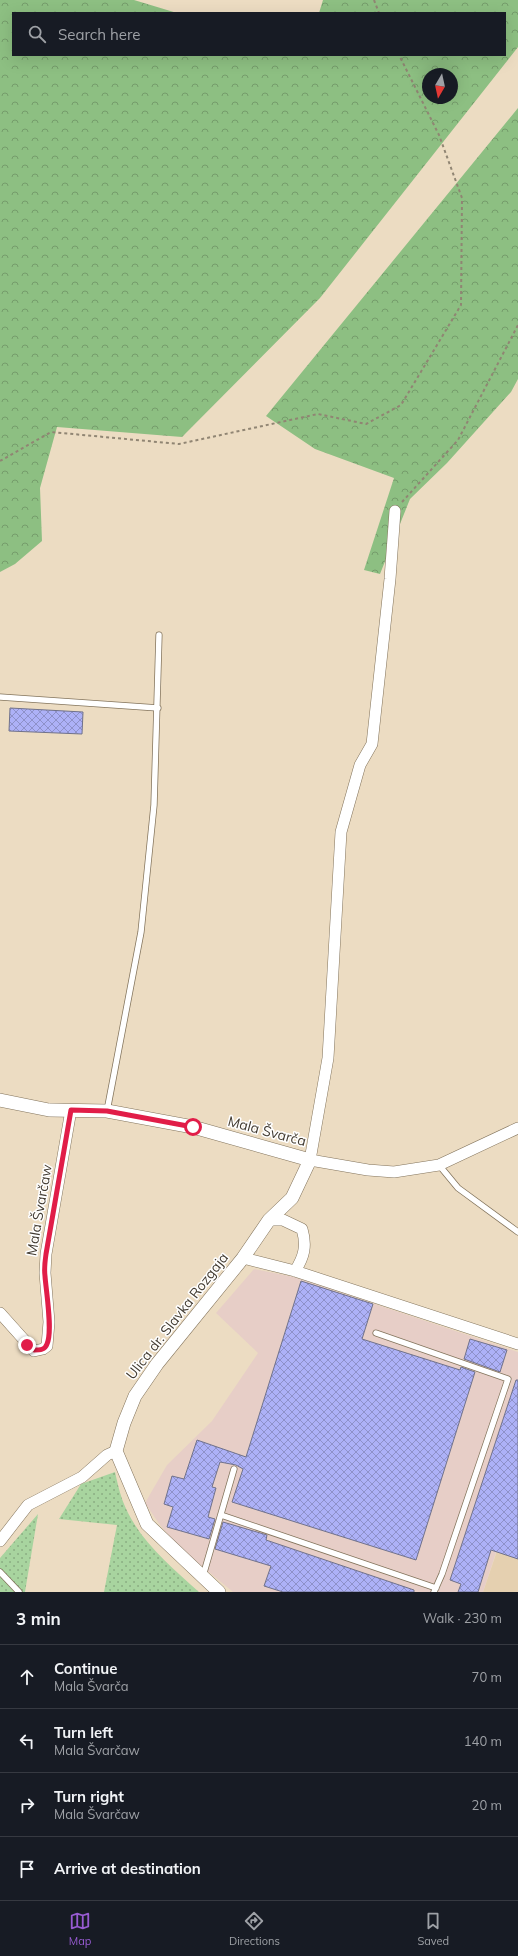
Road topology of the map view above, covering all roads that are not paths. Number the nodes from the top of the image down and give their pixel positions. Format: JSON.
{"nodes":[{"id":1,"x":395,"y":511,"type":"road end"},
{"id":2,"x":158,"y":635,"type":"dead end"},
{"id":3,"x":0,"y":697,"type":"edge"},
{"id":4,"x":158,"y":708,"type":"junction"},
{"id":5,"x":0,"y":1100,"type":"edge"},
{"id":6,"x":71,"y":1110,"type":"junction"},
{"id":7,"x":107,"y":1111,"type":"junction"},
{"id":8,"x":518,"y":1128,"type":"edge"},
{"id":9,"x":310,"y":1160,"type":"junction"},
{"id":10,"x":439,"y":1165,"type":"junction"},
{"id":11,"x":269,"y":1220,"type":"junction"},
{"id":12,"x":518,"y":1232,"type":"edge"},
{"id":13,"x":243,"y":1258,"type":"junction"},
{"id":14,"x":294,"y":1271,"type":"junction"},
{"id":15,"x":0,"y":1313,"type":"edge"},
{"id":16,"x":376,"y":1334,"type":"dead end"},
{"id":17,"x":518,"y":1344,"type":"edge"},
{"id":18,"x":116,"y":1451,"type":"junction"},
{"id":19,"x":234,"y":1469,"type":"dead end"},
{"id":20,"x":220,"y":1515,"type":"junction"},
{"id":21,"x":0,"y":1541,"type":"edge"},
{"id":22,"x":0,"y":1572,"type":"edge"},
{"id":23,"x":203,"y":1577,"type":"junction"},
{"id":24,"x":435,"y":1590,"type":"edge"},
{"id":25,"x":19,"y":1592,"type":"edge"},
{"id":26,"x":219,"y":1592,"type":"edge"}],
"edges":[{"from":1,"to":9,"type":"street"},
{"from":2,"to":4,"type":"lane"},
{"from":3,"to":4,"type":"lane"},
{"from":4,"to":7,"type":"lane"},
{"from":5,"to":6,"type":"street","name":"Mala Švarča"},
{"from":6,"to":7,"type":"street","name":"Mala Švarča"},
{"from":6,"to":15,"type":"street","name":"Mala Švarčaw"},
{"from":7,"to":9,"type":"street","name":"Mala Švarča"},
{"from":8,"to":10,"type":"street","name":"Mala Švarča"},
{"from":9,"to":10,"type":"street","name":"Mala Švarča"},
{"from":9,"to":11,"type":"street","name":"Ulica dr. Slavka Rozgaja"},
{"from":10,"to":12,"type":"lane"},
{"from":11,"to":13,"type":"street","name":"Ulica dr. Slavka Rozgaja"},
{"from":11,"to":14,"type":"street"},
{"from":13,"to":14,"type":"street","name":"Ulica dr. Slavka Rozgaja"},
{"from":13,"to":18,"type":"street","name":"Ulica dr. Slavka Rozgaja"},
{"from":14,"to":17,"type":"street","name":"Ulica dr. Slavka Rozgaja"},
{"from":16,"to":24,"type":"lane"},
{"from":18,"to":21,"type":"street"},
{"from":18,"to":23,"type":"street"},
{"from":19,"to":20,"type":"lane"},
{"from":20,"to":23,"type":"lane"},
{"from":20,"to":24,"type":"lane"},
{"from":22,"to":25,"type":"lane"},
{"from":23,"to":26,"type":"street"}]}
